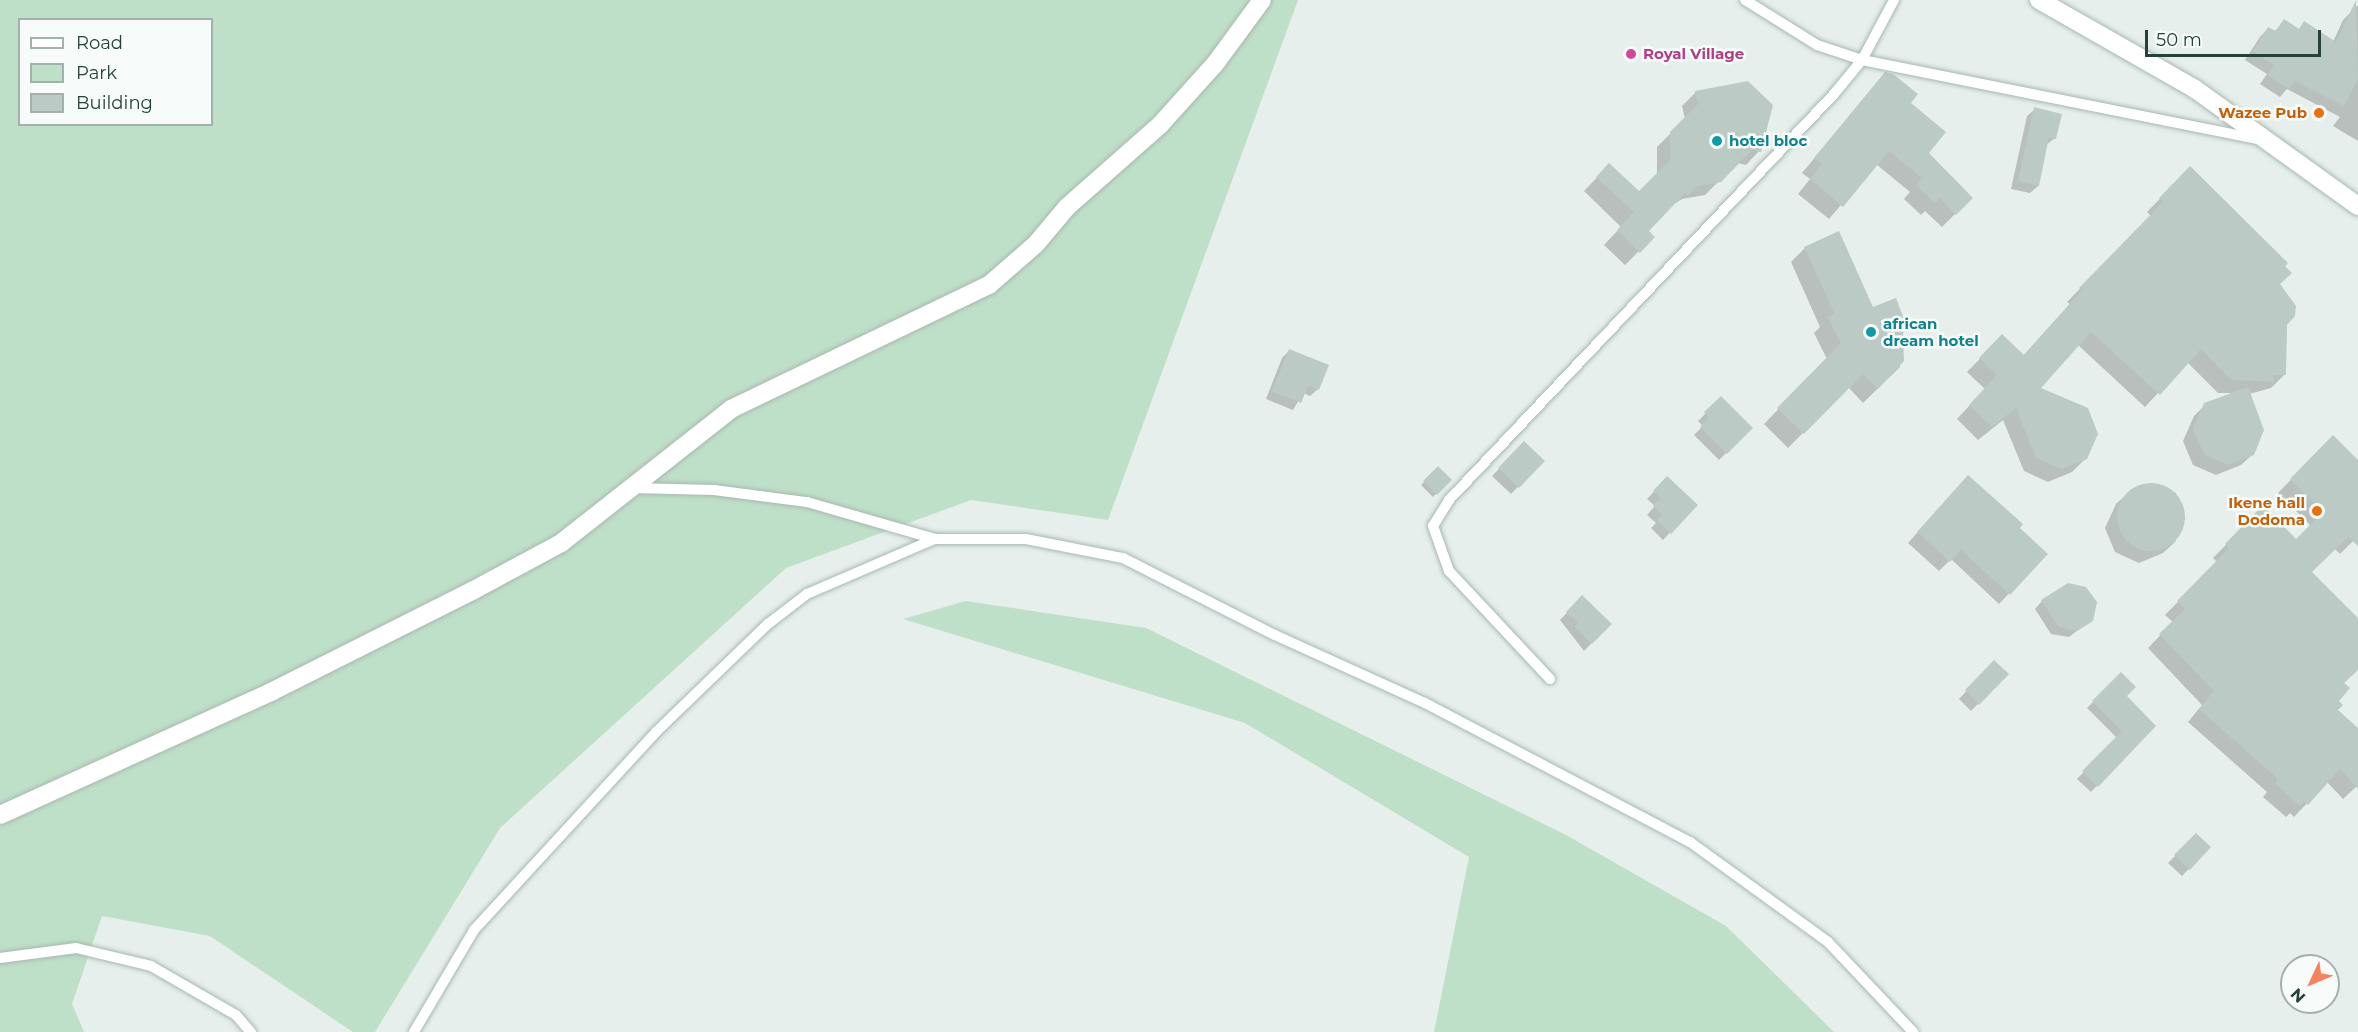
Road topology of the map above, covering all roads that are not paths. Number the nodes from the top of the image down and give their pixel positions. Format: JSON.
{"nodes":[{"id":1,"x":1262,"y":0,"type":"edge"},
{"id":2,"x":1745,"y":0,"type":"edge"},
{"id":3,"x":1894,"y":0,"type":"edge"},
{"id":4,"x":2039,"y":0,"type":"edge"},
{"id":5,"x":1862,"y":60,"type":"junction"},
{"id":6,"x":2265,"y":140,"type":"junction"},
{"id":7,"x":2358,"y":206,"type":"edge"},
{"id":8,"x":630,"y":489,"type":"junction"},
{"id":9,"x":935,"y":539,"type":"junction"},
{"id":10,"x":1550,"y":679,"type":"dead end"},
{"id":11,"x":0,"y":815,"type":"edge"},
{"id":12,"x":0,"y":958,"type":"edge"},
{"id":13,"x":251,"y":1032,"type":"edge"},
{"id":14,"x":414,"y":1032,"type":"edge"},
{"id":15,"x":1913,"y":1032,"type":"edge"}],
"edges":[{"from":1,"to":8,"type":"street"},
{"from":2,"to":5,"type":"lane"},
{"from":3,"to":5,"type":"lane"},
{"from":4,"to":6,"type":"street"},
{"from":5,"to":6,"type":"lane"},
{"from":5,"to":10,"type":"lane"},
{"from":6,"to":7,"type":"street"},
{"from":8,"to":9,"type":"lane"},
{"from":8,"to":11,"type":"street"},
{"from":9,"to":14,"type":"lane"},
{"from":9,"to":15,"type":"lane"},
{"from":12,"to":13,"type":"lane"}]}
